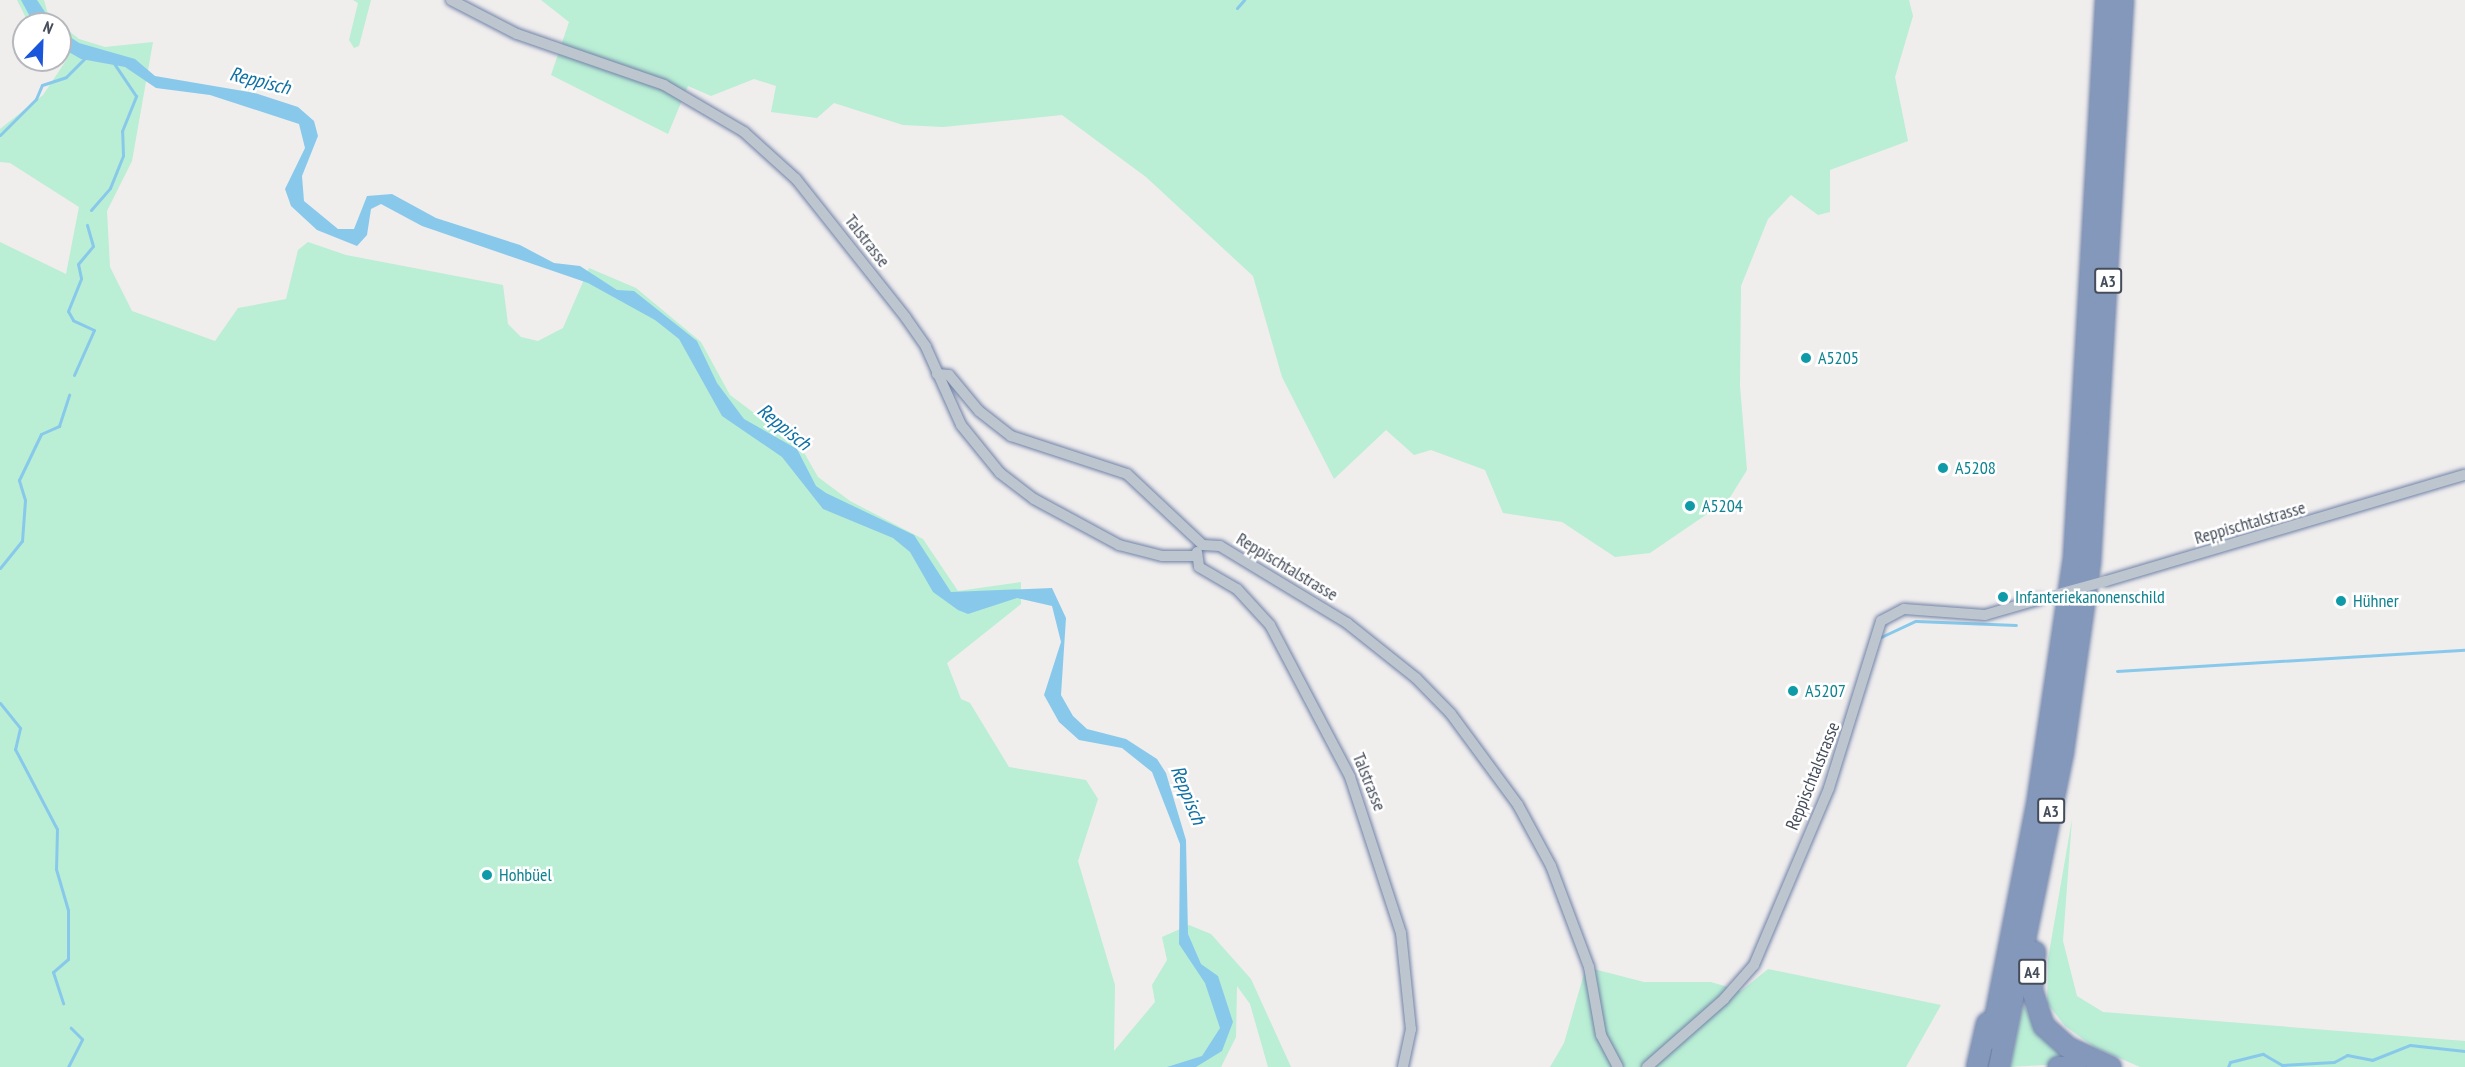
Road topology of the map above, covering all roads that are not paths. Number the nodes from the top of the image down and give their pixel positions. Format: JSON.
{"nodes":[{"id":1,"x":451,"y":0,"type":"edge"},
{"id":2,"x":2106,"y":0,"type":"edge"},
{"id":3,"x":2123,"y":0,"type":"edge"},
{"id":4,"x":937,"y":374,"type":"junction"},
{"id":5,"x":2465,"y":475,"type":"edge"},
{"id":6,"x":1203,"y":545,"type":"junction"},
{"id":7,"x":1196,"y":555,"type":"junction"},
{"id":8,"x":2040,"y":870,"type":"junction"},
{"id":9,"x":2000,"y":996,"type":"junction"},
{"id":10,"x":2079,"y":1061,"type":"edge"},
{"id":11,"x":1403,"y":1067,"type":"edge"},
{"id":12,"x":1618,"y":1067,"type":"edge"},
{"id":13,"x":1647,"y":1067,"type":"edge"},
{"id":14,"x":1977,"y":1067,"type":"edge"},
{"id":15,"x":1986,"y":1067,"type":"edge"},
{"id":16,"x":2000,"y":1067,"type":"edge"},
{"id":17,"x":2058,"y":1067,"type":"edge"},
{"id":18,"x":2111,"y":1067,"type":"edge"}],
"edges":[{"from":1,"to":4,"type":"street","name":"Talstrasse"},
{"from":2,"to":9,"type":"highway","number":"A3"},
{"from":3,"to":8,"type":"highway","number":"A3"},
{"from":4,"to":6,"type":"street","name":"Reppischtalstrasse"},
{"from":4,"to":7,"type":"street","name":"Talstrasse"},
{"from":5,"to":13,"type":"street","name":"Reppischtalstrasse","bridge":true},
{"from":6,"to":7,"type":"street"},
{"from":6,"to":12,"type":"street","name":"Reppischtalstrasse"},
{"from":7,"to":11,"type":"street","name":"Talstrasse"},
{"from":8,"to":10,"type":"highway","number":"A4"},
{"from":8,"to":16,"type":"highway","number":"A3"},
{"from":9,"to":14,"type":"highway","number":"A4"},
{"from":9,"to":15,"type":"highway","number":"A3"},
{"from":10,"to":17,"type":"highway"},
{"from":10,"to":18,"type":"highway"}]}
